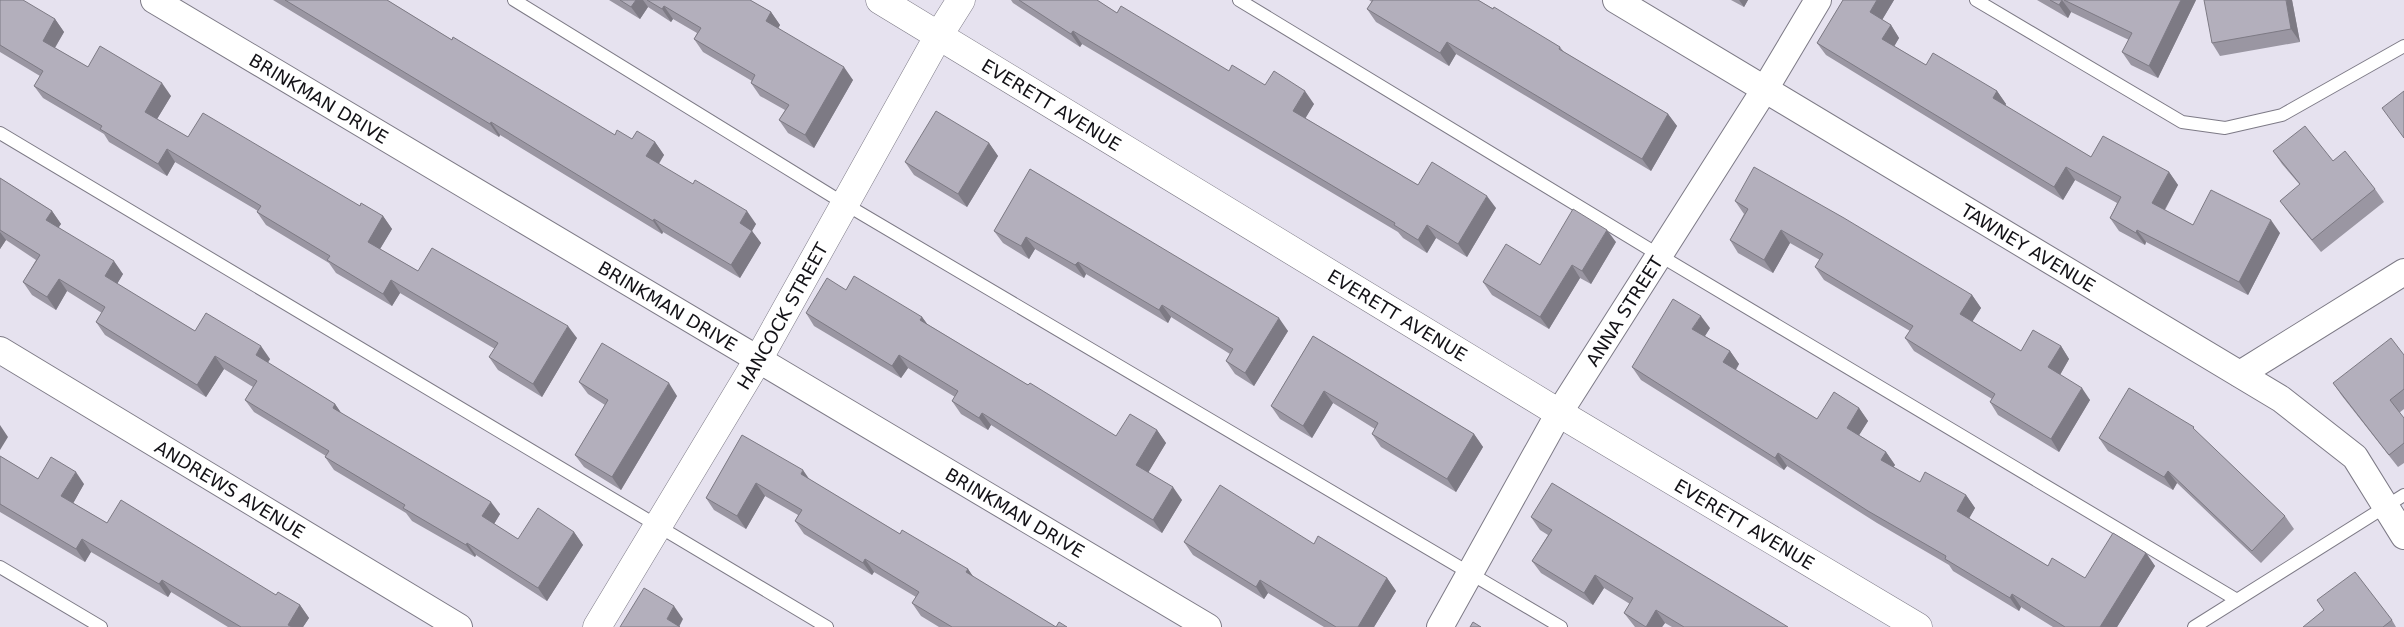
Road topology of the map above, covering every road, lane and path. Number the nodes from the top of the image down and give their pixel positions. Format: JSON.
{"nodes":[{"id":1,"x":154,"y":0,"type":"edge"},
{"id":2,"x":514,"y":0,"type":"edge"},
{"id":3,"x":880,"y":0,"type":"edge"},
{"id":4,"x":962,"y":0,"type":"edge"},
{"id":5,"x":1239,"y":0,"type":"edge"},
{"id":6,"x":1616,"y":0,"type":"edge"},
{"id":7,"x":1818,"y":0,"type":"edge"},
{"id":8,"x":1976,"y":0,"type":"edge"},
{"id":9,"x":939,"y":35,"type":"junction"},
{"id":10,"x":2404,"y":46,"type":"edge"},
{"id":11,"x":1764,"y":89,"type":"junction"},
{"id":12,"x":0,"y":133,"type":"edge"},
{"id":13,"x":844,"y":204,"type":"junction"},
{"id":14,"x":1659,"y":255,"type":"junction"},
{"id":15,"x":2404,"y":272,"type":"edge"},
{"id":16,"x":0,"y":350,"type":"edge"},
{"id":17,"x":758,"y":358,"type":"junction"},
{"id":18,"x":2240,"y":374,"type":"junction"},
{"id":19,"x":1559,"y":412,"type":"junction"},
{"id":20,"x":2395,"y":501,"type":"edge"},
{"id":21,"x":658,"y":525,"type":"junction"},
{"id":22,"x":2404,"y":536,"type":"edge"},
{"id":23,"x":0,"y":567,"type":"edge"},
{"id":24,"x":1470,"y":572,"type":"junction"},
{"id":25,"x":2237,"y":600,"type":"junction"},
{"id":26,"x":101,"y":627,"type":"edge"},
{"id":27,"x":459,"y":627,"type":"edge"},
{"id":28,"x":597,"y":627,"type":"edge"},
{"id":29,"x":827,"y":627,"type":"edge"},
{"id":30,"x":1208,"y":627,"type":"edge"},
{"id":31,"x":1440,"y":627,"type":"edge"},
{"id":32,"x":1561,"y":627,"type":"edge"},
{"id":33,"x":1918,"y":627,"type":"edge"},
{"id":34,"x":2194,"y":627,"type":"edge"}],
"edges":[{"from":1,"to":17,"type":"street","name":"BRINKMAN DRIVE"},
{"from":2,"to":13,"type":"lane"},
{"from":3,"to":9,"type":"street","name":"EVERETT AVENUE"},
{"from":4,"to":9,"type":"street","name":"HANCOCK STREET"},
{"from":5,"to":14,"type":"lane"},
{"from":6,"to":11,"type":"street","name":"TAWNEY AVENUE"},
{"from":7,"to":11,"type":"street","name":"ANNA STREET"},
{"from":8,"to":10,"type":"lane"},
{"from":9,"to":13,"type":"street","name":"HANCOCK STREET"},
{"from":9,"to":19,"type":"street","name":"EVERETT AVENUE"},
{"from":11,"to":14,"type":"street","name":"ANNA STREET"},
{"from":11,"to":18,"type":"street","name":"TAWNEY AVENUE"},
{"from":12,"to":21,"type":"lane"},
{"from":13,"to":17,"type":"street","name":"HANCOCK STREET"},
{"from":13,"to":24,"type":"lane"},
{"from":14,"to":19,"type":"street","name":"ANNA STREET"},
{"from":14,"to":25,"type":"lane"},
{"from":15,"to":18,"type":"street"},
{"from":16,"to":27,"type":"street","name":"ANDREWS AVENUE"},
{"from":17,"to":21,"type":"street","name":"HANCOCK STREET"},
{"from":17,"to":30,"type":"street","name":"BRINKMAN DRIVE"},
{"from":18,"to":20,"type":"street","name":"TAWNEY AVENUE"},
{"from":19,"to":24,"type":"street","name":"ANNA STREET"},
{"from":19,"to":33,"type":"street","name":"EVERETT AVENUE"},
{"from":20,"to":22,"type":"street","name":"TAWNEY AVENUE"},
{"from":20,"to":25,"type":"lane"},
{"from":21,"to":28,"type":"street","name":"HANCOCK STREET"},
{"from":21,"to":29,"type":"lane"},
{"from":23,"to":26,"type":"lane"},
{"from":24,"to":31,"type":"street","name":"ANNA STREET"},
{"from":24,"to":32,"type":"lane"},
{"from":25,"to":34,"type":"lane"}]}
